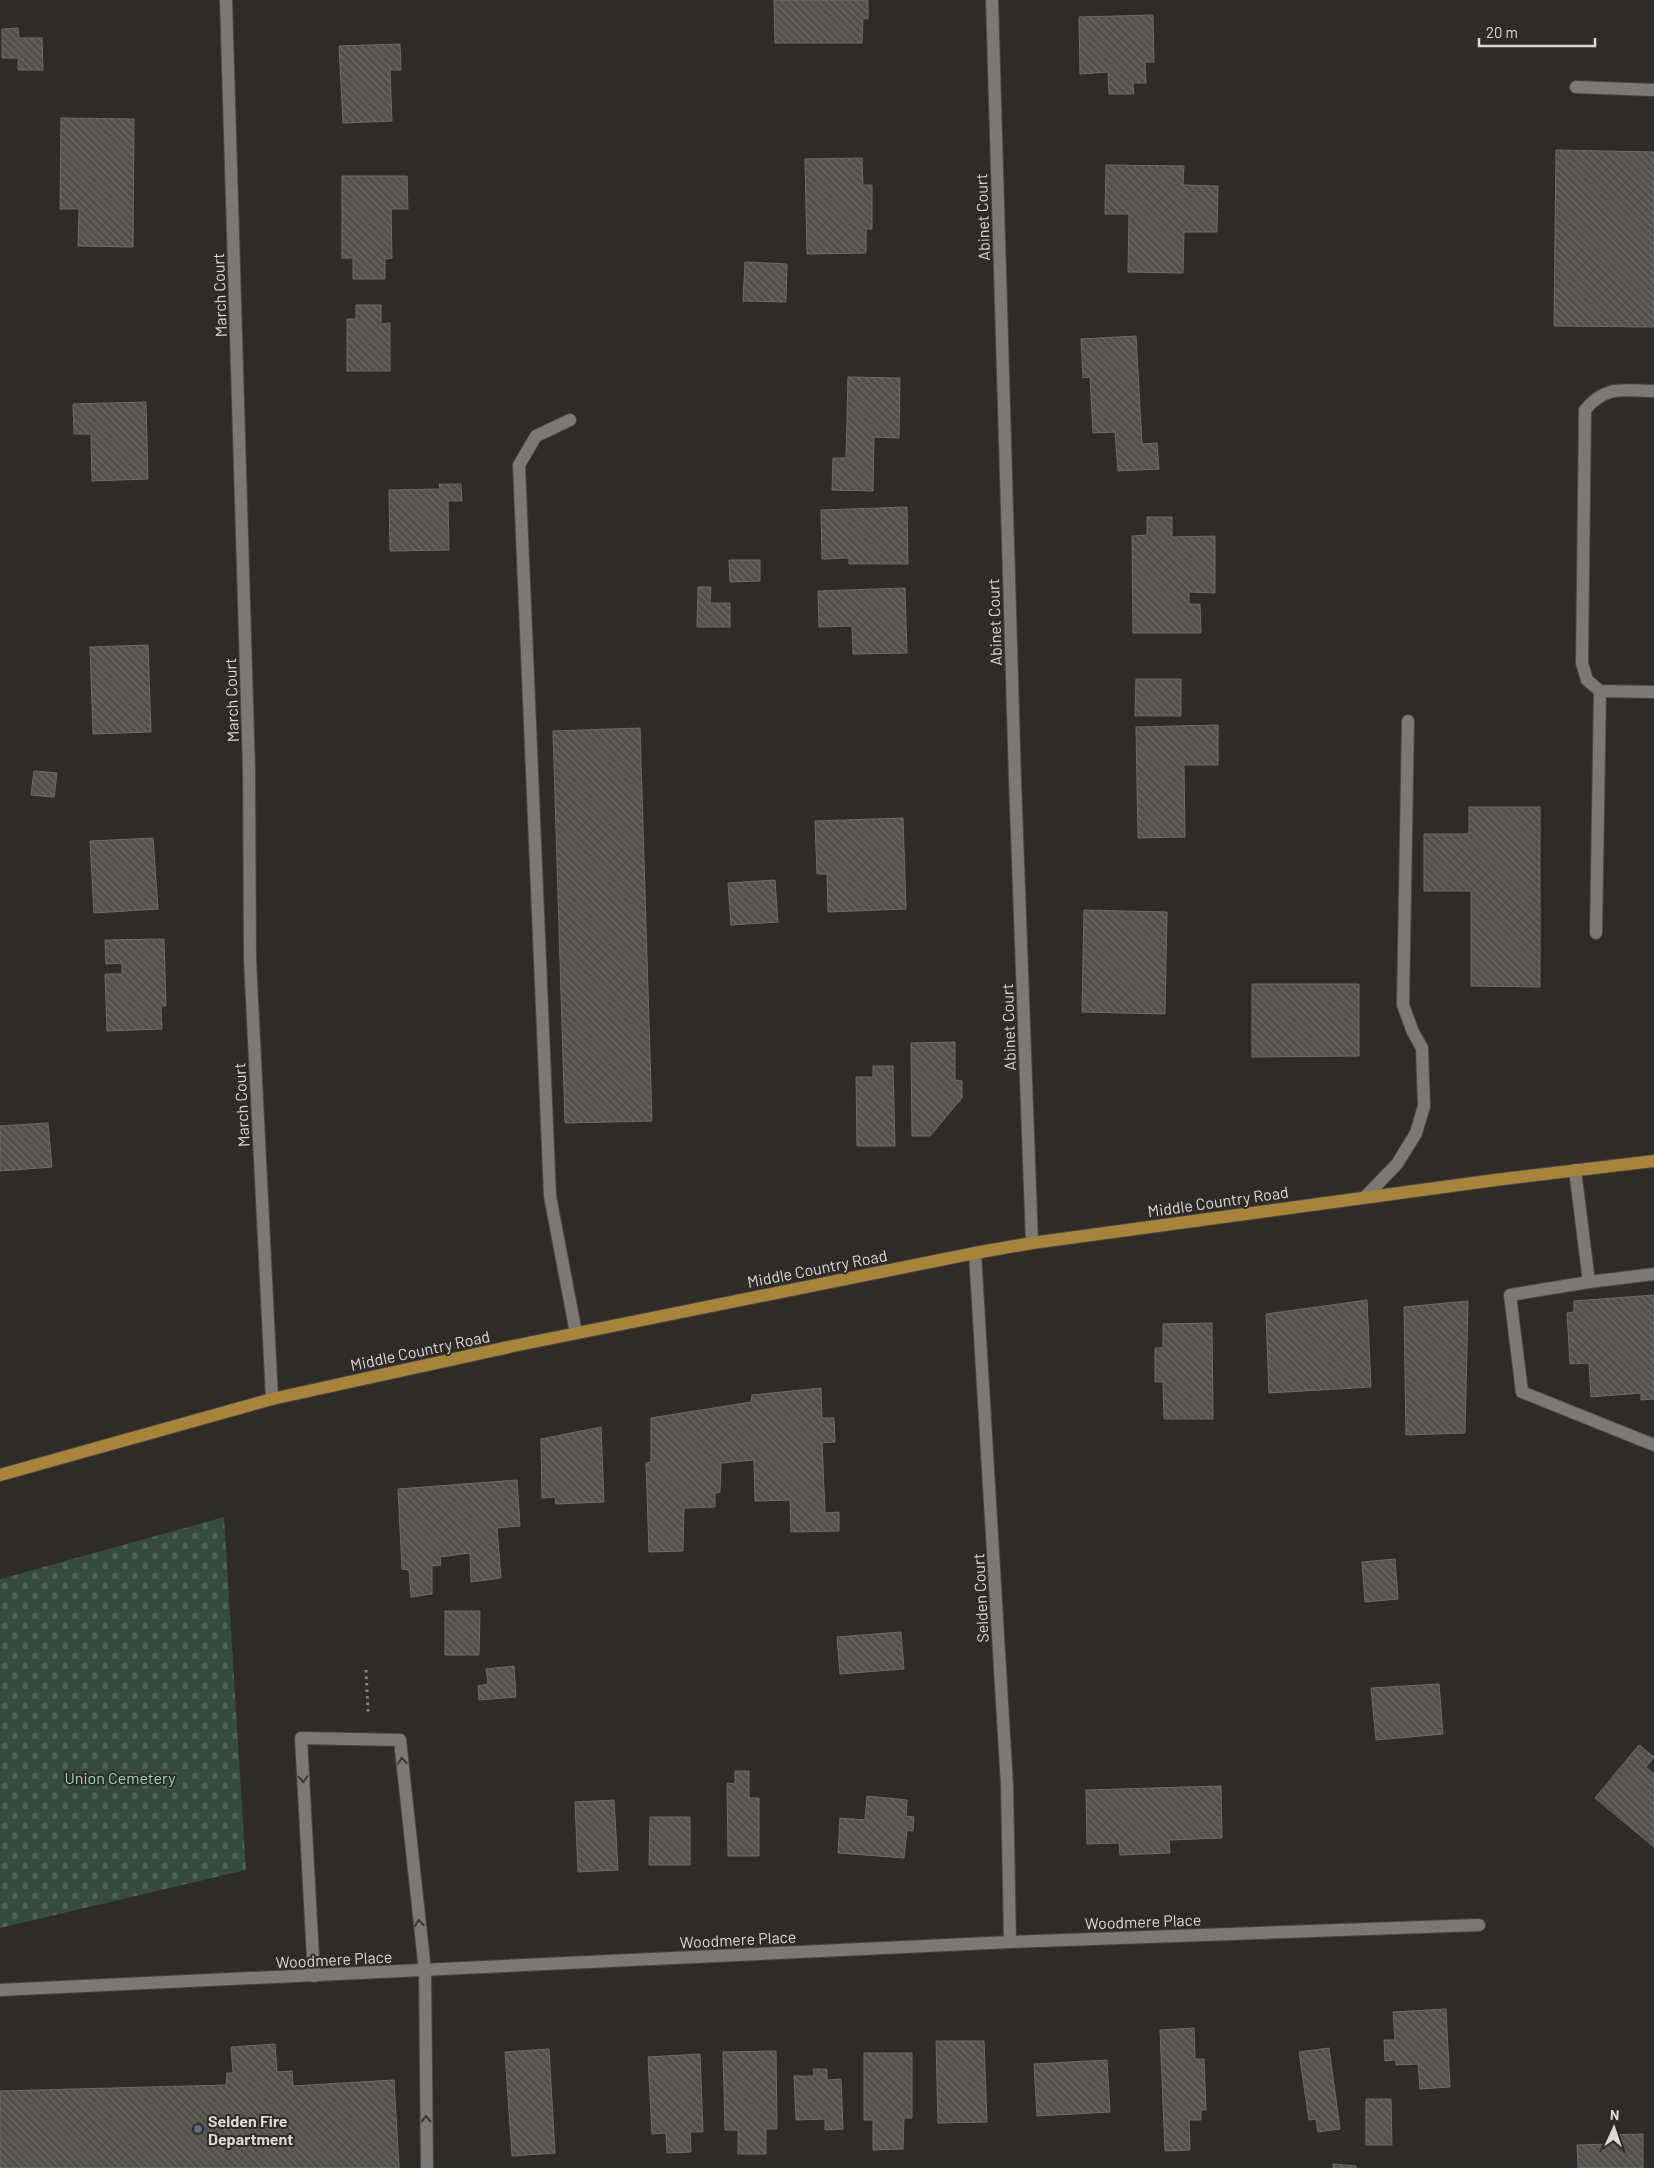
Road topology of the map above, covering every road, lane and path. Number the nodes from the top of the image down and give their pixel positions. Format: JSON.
{"nodes":[{"id":1,"x":226,"y":0,"type":"edge"},
{"id":2,"x":992,"y":0,"type":"edge"},
{"id":3,"x":1576,"y":87,"type":"dead end"},
{"id":4,"x":1654,"y":90,"type":"edge"},
{"id":5,"x":1654,"y":392,"type":"edge"},
{"id":6,"x":570,"y":420,"type":"dead end"},
{"id":7,"x":1600,"y":691,"type":"junction"},
{"id":8,"x":1654,"y":692,"type":"edge"},
{"id":9,"x":1408,"y":721,"type":"dead end"},
{"id":10,"x":1596,"y":933,"type":"dead end"},
{"id":11,"x":1654,"y":1161,"type":"edge"},
{"id":12,"x":1575,"y":1170,"type":"junction"},
{"id":13,"x":1365,"y":1198,"type":"junction"},
{"id":14,"x":1032,"y":1243,"type":"junction"},
{"id":15,"x":975,"y":1253,"type":"junction"},
{"id":16,"x":1654,"y":1274,"type":"edge"},
{"id":17,"x":1589,"y":1282,"type":"junction"},
{"id":18,"x":576,"y":1333,"type":"junction"},
{"id":19,"x":272,"y":1399,"type":"junction"},
{"id":20,"x":1654,"y":1445,"type":"edge"},
{"id":21,"x":0,"y":1475,"type":"edge"},
{"id":22,"x":366,"y":1670,"type":"dead end"},
{"id":23,"x":370,"y":1739,"type":"junction"},
{"id":24,"x":1479,"y":1925,"type":"dead end"},
{"id":25,"x":1010,"y":1942,"type":"junction"},
{"id":26,"x":424,"y":1971,"type":"junction"},
{"id":27,"x":314,"y":1976,"type":"junction"},
{"id":28,"x":0,"y":1990,"type":"edge"},
{"id":29,"x":427,"y":2168,"type":"edge"}],
"edges":[{"from":1,"to":19,"type":"street","name":"March Court"},
{"from":2,"to":14,"type":"street","name":"Abinet Court"},
{"from":3,"to":4,"type":"street"},
{"from":5,"to":7,"type":"street"},
{"from":6,"to":18,"type":"street"},
{"from":7,"to":8,"type":"street"},
{"from":7,"to":10,"type":"street"},
{"from":9,"to":13,"type":"street"},
{"from":11,"to":12,"type":"main road","name":"Middle Country Road"},
{"from":12,"to":13,"type":"main road","name":"Middle Country Road"},
{"from":12,"to":17,"type":"street"},
{"from":13,"to":14,"type":"main road","name":"Middle Country Road"},
{"from":14,"to":15,"type":"main road","name":"Middle Country Road"},
{"from":15,"to":18,"type":"main road","name":"Middle Country Road"},
{"from":15,"to":25,"type":"street","name":"Selden Court"},
{"from":16,"to":17,"type":"street"},
{"from":17,"to":20,"type":"street"},
{"from":18,"to":19,"type":"main road","name":"Middle Country Road"},
{"from":19,"to":21,"type":"main road","name":"Middle Country Road"},
{"from":22,"to":23,"type":"path"},
{"from":26,"to":23,"type":"street","one_way":true},
{"from":23,"to":27,"type":"street","one_way":true},
{"from":24,"to":25,"type":"street","name":"Woodmere Place"},
{"from":25,"to":26,"type":"street","name":"Woodmere Place"},
{"from":26,"to":27,"type":"street","name":"Woodmere Place"},
{"from":29,"to":26,"type":"street","one_way":true},
{"from":27,"to":28,"type":"street","name":"Woodmere Place"}]}
